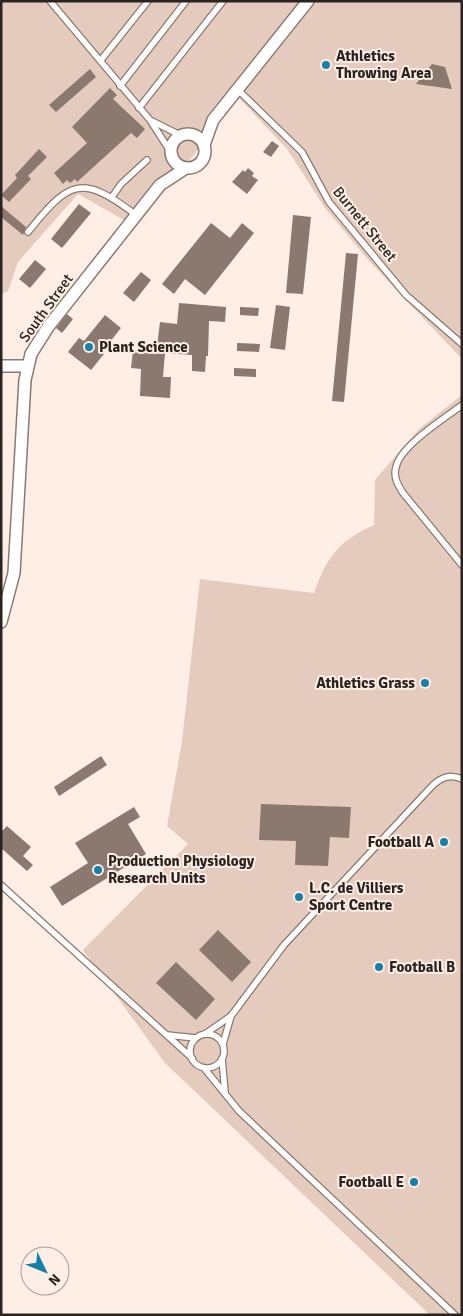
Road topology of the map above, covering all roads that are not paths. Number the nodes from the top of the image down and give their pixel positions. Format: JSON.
{"nodes":[{"id":1,"x":50,"y":1,"type":"edge"},
{"id":2,"x":148,"y":1,"type":"edge"},
{"id":3,"x":186,"y":1,"type":"edge"},
{"id":4,"x":223,"y":1,"type":"edge"},
{"id":5,"x":308,"y":1,"type":"edge"},
{"id":6,"x":101,"y":60,"type":"junction"},
{"id":7,"x":120,"y":86,"type":"junction"},
{"id":8,"x":238,"y":90,"type":"junction"},
{"id":9,"x":139,"y":108,"type":"junction"},
{"id":10,"x":150,"y":120,"type":"junction"},
{"id":11,"x":213,"y":120,"type":"junction"},
{"id":12,"x":185,"y":134,"type":"junction"},
{"id":13,"x":204,"y":145,"type":"junction"},
{"id":14,"x":171,"y":155,"type":"junction"},
{"id":15,"x":147,"y":160,"type":"dead end"},
{"id":16,"x":186,"y":168,"type":"junction"},
{"id":17,"x":160,"y":185,"type":"junction"},
{"id":18,"x":112,"y":198,"type":"junction"},
{"id":19,"x":136,"y":215,"type":"junction"},
{"id":20,"x":28,"y":232,"type":"dead end"},
{"id":21,"x":462,"y":344,"type":"edge"},
{"id":22,"x":1,"y":366,"type":"edge"},
{"id":23,"x":28,"y":366,"type":"junction"},
{"id":24,"x":462,"y":405,"type":"edge"},
{"id":25,"x":462,"y":565,"type":"edge"},
{"id":26,"x":1,"y":622,"type":"edge"},
{"id":27,"x":462,"y":779,"type":"edge"},
{"id":28,"x":1,"y":885,"type":"edge"},
{"id":29,"x":231,"y":1016,"type":"junction"},
{"id":30,"x":165,"y":1034,"type":"junction"},
{"id":31,"x":205,"y":1034,"type":"junction"},
{"id":32,"x":196,"y":1038,"type":"junction"},
{"id":33,"x":222,"y":1044,"type":"junction"},
{"id":34,"x":192,"y":1058,"type":"junction"},
{"id":35,"x":222,"y":1059,"type":"junction"},
{"id":36,"x":204,"y":1068,"type":"junction"},
{"id":37,"x":224,"y":1092,"type":"junction"},
{"id":38,"x":455,"y":1315,"type":"edge"}],
"edges":[{"from":1,"to":6,"type":"lane"},
{"from":2,"to":6,"type":"lane"},
{"from":3,"to":7,"type":"lane"},
{"from":4,"to":9,"type":"lane"},
{"from":5,"to":8,"type":"street"},
{"from":6,"to":7,"type":"lane"},
{"from":7,"to":9,"type":"lane"},
{"from":8,"to":11,"type":"street"},
{"from":8,"to":21,"type":"lane","name":"Burnett Street"},
{"from":9,"to":10,"type":"lane"},
{"from":10,"to":12,"type":"lane"},
{"from":10,"to":14,"type":"lane"},
{"from":11,"to":12,"type":"street"},
{"from":11,"to":13,"type":"street"},
{"from":12,"to":13,"type":"street"},
{"from":12,"to":14,"type":"street"},
{"from":13,"to":16,"type":"street"},
{"from":14,"to":16,"type":"street"},
{"from":14,"to":17,"type":"street","name":"South Street"},
{"from":15,"to":18,"type":"lane"},
{"from":16,"to":17,"type":"street","name":"South Street"},
{"from":17,"to":19,"type":"street","name":"South Street"},
{"from":18,"to":19,"type":"lane"},
{"from":18,"to":20,"type":"lane"},
{"from":19,"to":23,"type":"street","name":"South Street"},
{"from":22,"to":23,"type":"street"},
{"from":23,"to":26,"type":"street","name":"South Street"},
{"from":24,"to":25,"type":"lane"},
{"from":27,"to":29,"type":"lane"},
{"from":28,"to":30,"type":"lane"},
{"from":29,"to":31,"type":"lane"},
{"from":29,"to":33,"type":"lane"},
{"from":30,"to":32,"type":"lane"},
{"from":30,"to":34,"type":"lane"},
{"from":31,"to":32,"type":"lane"},
{"from":31,"to":33,"type":"lane"},
{"from":32,"to":34,"type":"lane"},
{"from":33,"to":35,"type":"lane"},
{"from":34,"to":36,"type":"lane"},
{"from":35,"to":36,"type":"lane"},
{"from":35,"to":37,"type":"lane"},
{"from":36,"to":37,"type":"lane"},
{"from":37,"to":38,"type":"lane"}]}
